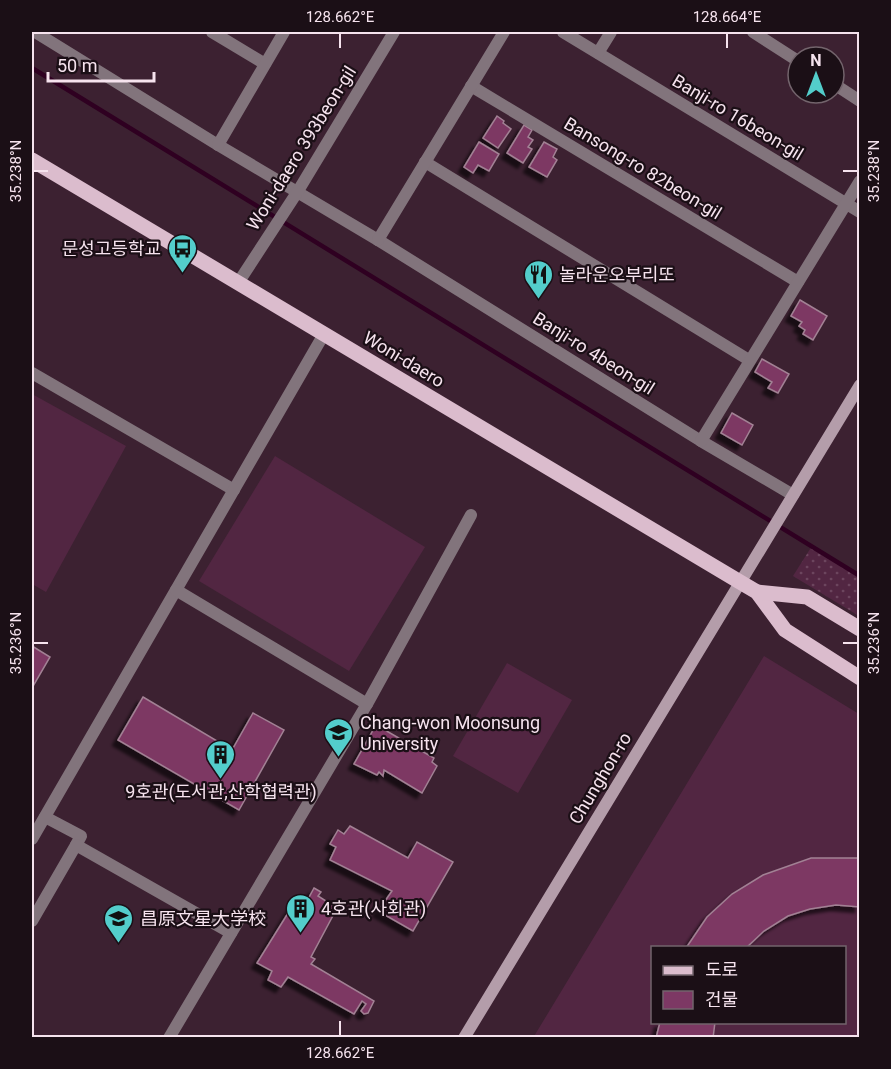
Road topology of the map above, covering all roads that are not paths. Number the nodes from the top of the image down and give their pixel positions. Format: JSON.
{"nodes":[{"id":1,"x":35,"y":32,"type":"edge"},
{"id":2,"x":212,"y":32,"type":"edge"},
{"id":3,"x":284,"y":32,"type":"edge"},
{"id":4,"x":394,"y":32,"type":"edge"},
{"id":5,"x":504,"y":32,"type":"edge"},
{"id":6,"x":563,"y":32,"type":"edge"},
{"id":7,"x":611,"y":32,"type":"edge"},
{"id":8,"x":753,"y":32,"type":"edge"},
{"id":9,"x":598,"y":53,"type":"junction"},
{"id":10,"x":786,"y":53,"type":"edge"},
{"id":11,"x":265,"y":64,"type":"junction"},
{"id":12,"x":471,"y":86,"type":"junction"},
{"id":13,"x":846,"y":92,"type":"edge"},
{"id":14,"x":860,"y":101,"type":"edge"},
{"id":15,"x":218,"y":145,"type":"junction"},
{"id":16,"x":32,"y":160,"type":"edge"},
{"id":17,"x":425,"y":162,"type":"junction"},
{"id":18,"x":860,"y":181,"type":"edge"},
{"id":19,"x":298,"y":191,"type":"junction"},
{"id":20,"x":846,"y":204,"type":"junction"},
{"id":21,"x":860,"y":212,"type":"edge"},
{"id":22,"x":378,"y":240,"type":"junction"},
{"id":23,"x":798,"y":282,"type":"junction"},
{"id":24,"x":238,"y":283,"type":"junction"},
{"id":25,"x":324,"y":334,"type":"junction"},
{"id":26,"x":749,"y":360,"type":"junction"},
{"id":27,"x":32,"y":373,"type":"edge"},
{"id":28,"x":860,"y":385,"type":"edge"},
{"id":29,"x":701,"y":441,"type":"junction"},
{"id":30,"x":234,"y":490,"type":"junction"},
{"id":31,"x":791,"y":499,"type":"junction"},
{"id":32,"x":471,"y":515,"type":"dead end"},
{"id":33,"x":740,"y":582,"type":"junction"},
{"id":34,"x":176,"y":590,"type":"junction"},
{"id":35,"x":757,"y":592,"type":"junction"},
{"id":36,"x":860,"y":629,"type":"edge"},
{"id":37,"x":860,"y":678,"type":"edge"},
{"id":38,"x":367,"y":704,"type":"junction"},
{"id":39,"x":45,"y":817,"type":"junction"},
{"id":40,"x":32,"y":839,"type":"edge"},
{"id":41,"x":76,"y":845,"type":"junction"},
{"id":42,"x":32,"y":921,"type":"edge"},
{"id":43,"x":231,"y":933,"type":"junction"},
{"id":44,"x":169,"y":1038,"type":"edge"},
{"id":45,"x":464,"y":1038,"type":"edge"}],
"edges":[{"from":1,"to":15,"type":"street","name":"Banji-ro 4beon-gil"},
{"from":2,"to":11,"type":"street"},
{"from":3,"to":11,"type":"street"},
{"from":4,"to":19,"type":"street","name":"Woni-daero 393beon-gil"},
{"from":5,"to":12,"type":"street"},
{"from":6,"to":9,"type":"street","name":"Banji-ro 16beon-gil"},
{"from":7,"to":9,"type":"street"},
{"from":8,"to":10,"type":"street"},
{"from":9,"to":20,"type":"street","name":"Banji-ro 16beon-gil"},
{"from":11,"to":15,"type":"street"},
{"from":12,"to":17,"type":"street"},
{"from":12,"to":23,"type":"street","name":"Bansong-ro 82beon-gil"},
{"from":13,"to":14,"type":"street"},
{"from":15,"to":19,"type":"street","name":"Banji-ro 4beon-gil"},
{"from":16,"to":24,"type":"main road","name":"Woni-daero"},
{"from":17,"to":22,"type":"street"},
{"from":17,"to":26,"type":"street"},
{"from":18,"to":20,"type":"street"},
{"from":19,"to":22,"type":"street","name":"Banji-ro 4beon-gil"},
{"from":19,"to":24,"type":"street","name":"Woni-daero 393beon-gil"},
{"from":20,"to":21,"type":"street","name":"Banji-ro 16beon-gil"},
{"from":20,"to":23,"type":"street"},
{"from":22,"to":29,"type":"street","name":"Banji-ro 4beon-gil"},
{"from":23,"to":26,"type":"street"},
{"from":24,"to":25,"type":"main road","name":"Woni-daero"},
{"from":25,"to":30,"type":"street"},
{"from":25,"to":33,"type":"main road","name":"Woni-daero"},
{"from":26,"to":29,"type":"street"},
{"from":27,"to":30,"type":"street"},
{"from":28,"to":31,"type":"main road"},
{"from":29,"to":31,"type":"street","name":"Banji-ro 4beon-gil"},
{"from":30,"to":34,"type":"street"},
{"from":31,"to":33,"type":"main road","name":"Chunghon-ro"},
{"from":32,"to":38,"type":"street"},
{"from":33,"to":35,"type":"main road","name":"Woni-daero"},
{"from":33,"to":45,"type":"main road","name":"Chunghon-ro"},
{"from":34,"to":38,"type":"street"},
{"from":34,"to":39,"type":"street"},
{"from":35,"to":36,"type":"main road","name":"Woni-daero"},
{"from":35,"to":37,"type":"main road","name":"Woni-daero"},
{"from":38,"to":43,"type":"street"},
{"from":39,"to":40,"type":"street"},
{"from":39,"to":41,"type":"street"},
{"from":41,"to":42,"type":"street"},
{"from":41,"to":43,"type":"street"},
{"from":43,"to":44,"type":"street"}]}
